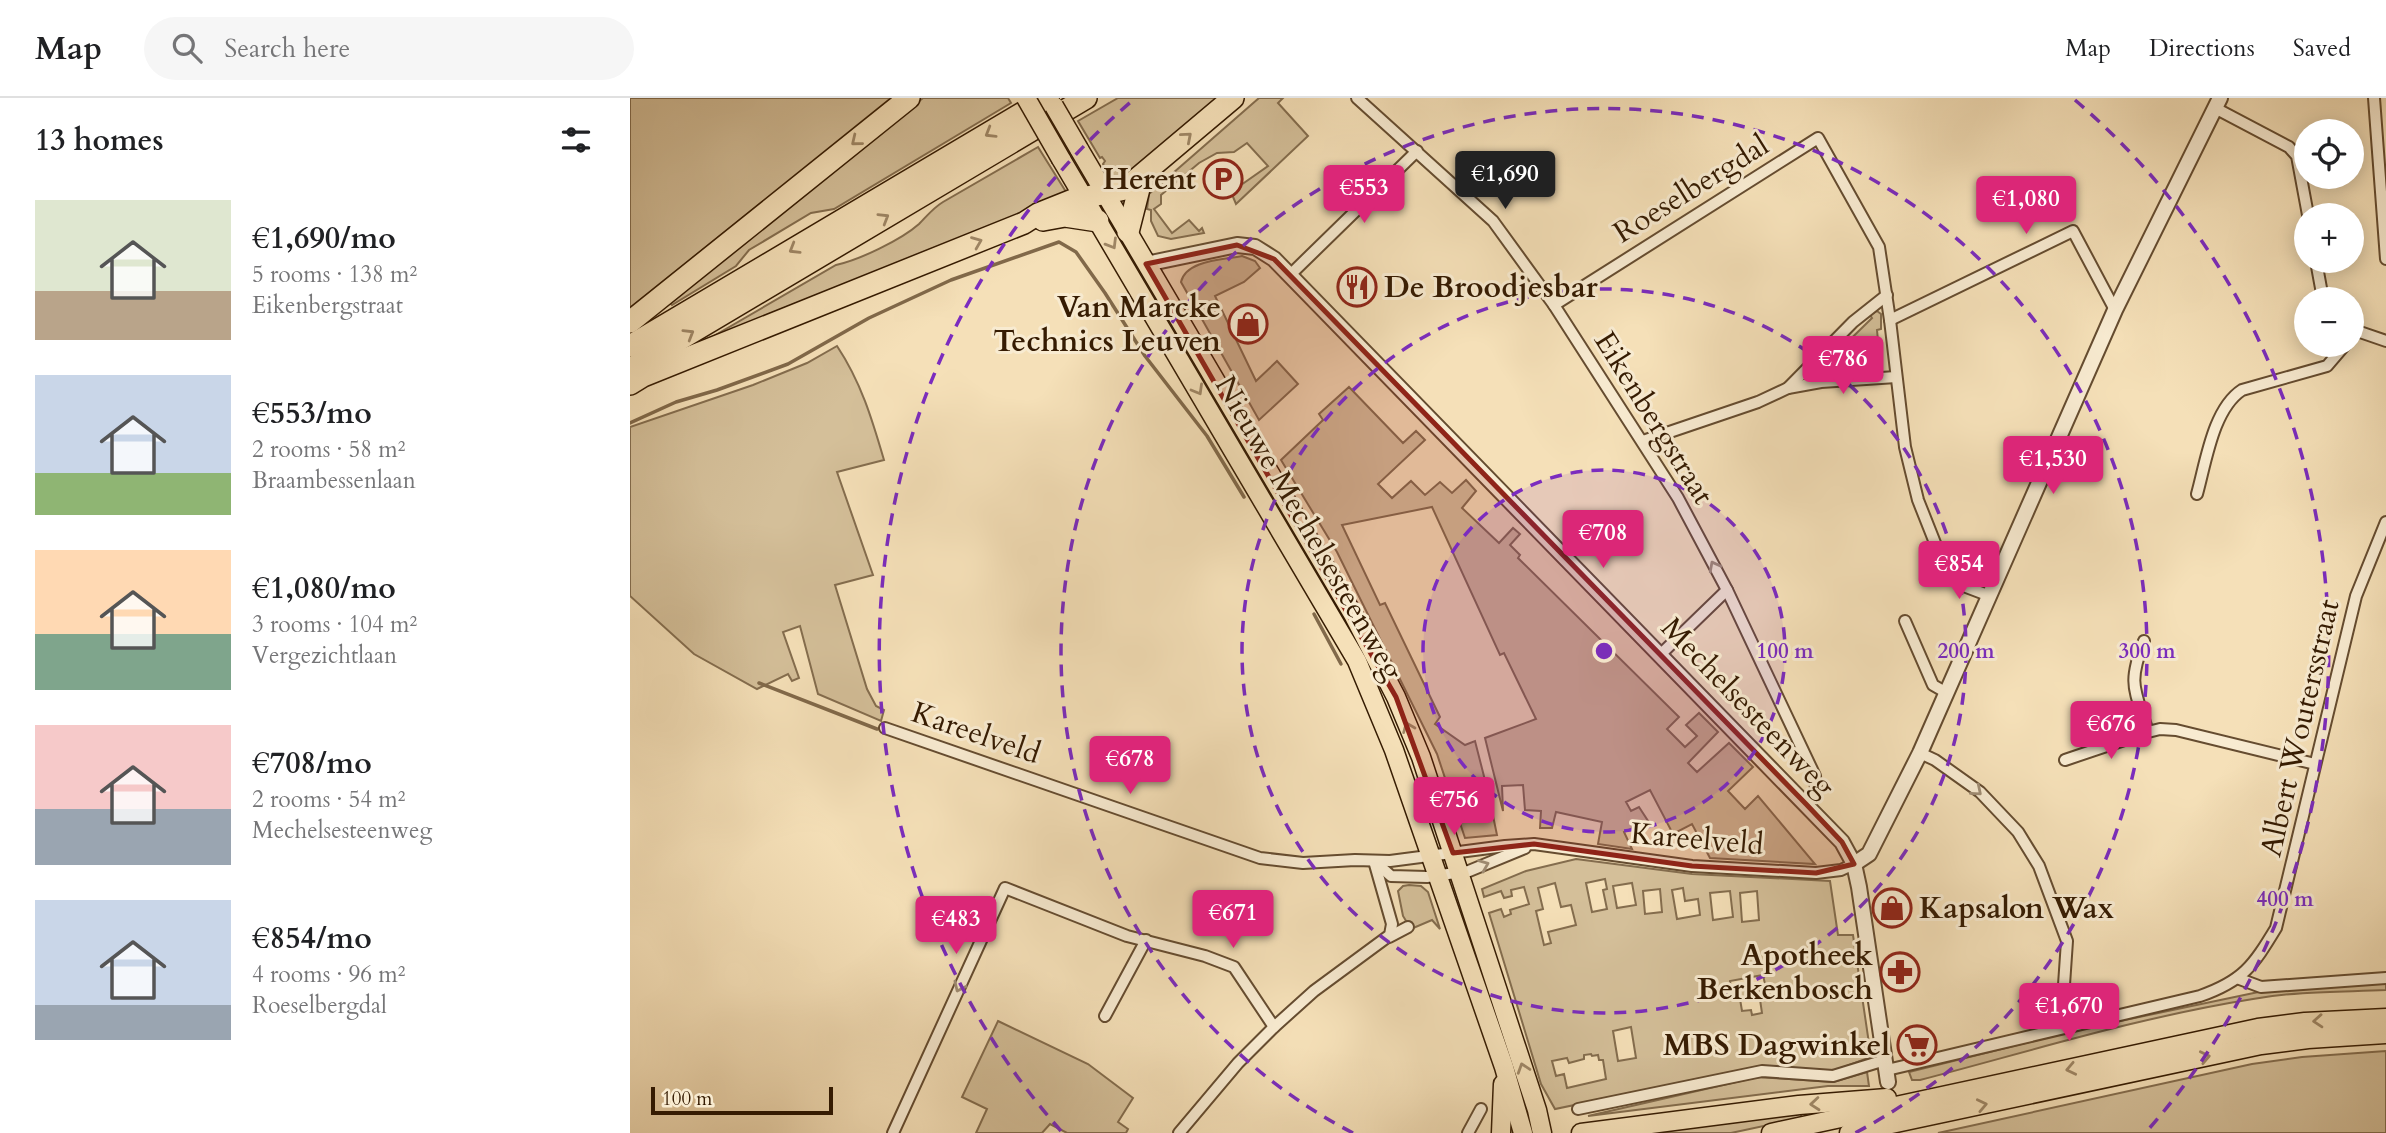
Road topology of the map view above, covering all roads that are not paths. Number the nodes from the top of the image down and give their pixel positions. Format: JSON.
{"nodes":[{"id":1,"x":909,"y":98,"type":"edge"},
{"id":2,"x":1026,"y":98,"type":"edge"},
{"id":3,"x":1049,"y":98,"type":"edge"},
{"id":4,"x":1086,"y":98,"type":"edge"},
{"id":5,"x":1233,"y":98,"type":"edge"},
{"id":6,"x":1357,"y":98,"type":"edge"},
{"id":7,"x":2374,"y":98,"type":"edge"},
{"id":8,"x":2217,"y":103,"type":"edge"},
{"id":9,"x":1417,"y":151,"type":"junction"},
{"id":10,"x":2382,"y":153,"type":"edge"},
{"id":11,"x":1142,"y":177,"type":"junction"},
{"id":12,"x":1105,"y":194,"type":"junction"},
{"id":13,"x":1084,"y":197,"type":"junction"},
{"id":14,"x":2306,"y":203,"type":"edge"},
{"id":15,"x":1098,"y":221,"type":"junction"},
{"id":16,"x":1024,"y":223,"type":"junction"},
{"id":17,"x":1128,"y":232,"type":"junction"},
{"id":18,"x":2386,"y":259,"type":"edge"},
{"id":19,"x":1146,"y":264,"type":"junction"},
{"id":20,"x":1126,"y":268,"type":"junction"},
{"id":21,"x":1290,"y":275,"type":"junction"},
{"id":22,"x":1887,"y":295,"type":"junction"},
{"id":23,"x":1554,"y":305,"type":"junction"},
{"id":24,"x":2115,"y":310,"type":"junction"},
{"id":25,"x":1890,"y":320,"type":"junction"},
{"id":26,"x":630,"y":322,"type":"edge"},
{"id":27,"x":2364,"y":335,"type":"edge"},
{"id":28,"x":2386,"y":341,"type":"edge"},
{"id":29,"x":630,"y":346,"type":"edge"},
{"id":30,"x":2335,"y":357,"type":"edge"},
{"id":31,"x":630,"y":369,"type":"edge"},
{"id":32,"x":1896,"y":377,"type":"junction"},
{"id":33,"x":630,"y":384,"type":"edge"},
{"id":34,"x":1787,"y":388,"type":"junction"},
{"id":35,"x":1643,"y":441,"type":"junction"},
{"id":36,"x":2197,"y":494,"type":"dead end"},
{"id":37,"x":2386,"y":522,"type":"edge"},
{"id":38,"x":1727,"y":590,"type":"junction"},
{"id":39,"x":1993,"y":590,"type":"junction"},
{"id":40,"x":1905,"y":621,"type":"dead end"},
{"id":41,"x":2144,"y":641,"type":"dead end"},
{"id":42,"x":1661,"y":654,"type":"junction"},
{"id":43,"x":1947,"y":693,"type":"junction"},
{"id":44,"x":885,"y":728,"type":"dead end"},
{"id":45,"x":2148,"y":732,"type":"junction"},
{"id":46,"x":1920,"y":753,"type":"junction"},
{"id":47,"x":2065,"y":760,"type":"dead end"},
{"id":48,"x":2315,"y":764,"type":"junction"},
{"id":49,"x":1806,"y":804,"type":"junction"},
{"id":50,"x":1534,"y":844,"type":"junction"},
{"id":51,"x":1453,"y":853,"type":"junction"},
{"id":52,"x":1431,"y":856,"type":"junction"},
{"id":53,"x":1374,"y":860,"type":"junction"},
{"id":54,"x":1854,"y":864,"type":"junction"},
{"id":55,"x":1459,"y":873,"type":"junction"},
{"id":56,"x":1437,"y":876,"type":"junction"},
{"id":57,"x":1408,"y":927,"type":"dead end"},
{"id":58,"x":1386,"y":939,"type":"junction"},
{"id":59,"x":1146,"y":940,"type":"junction"},
{"id":60,"x":2238,"y":978,"type":"junction"},
{"id":61,"x":2386,"y":978,"type":"edge"},
{"id":62,"x":1105,"y":1016,"type":"dead end"},
{"id":63,"x":2386,"y":1018,"type":"edge"},
{"id":64,"x":1274,"y":1027,"type":"junction"},
{"id":65,"x":2064,"y":1028,"type":"junction"},
{"id":66,"x":2386,"y":1034,"type":"edge"},
{"id":67,"x":1504,"y":1066,"type":"junction"},
{"id":68,"x":1886,"y":1070,"type":"junction"},
{"id":69,"x":1481,"y":1109,"type":"dead end"},
{"id":70,"x":1578,"y":1109,"type":"dead end"},
{"id":71,"x":1911,"y":1112,"type":"junction"},
{"id":72,"x":1869,"y":1120,"type":"junction"},
{"id":73,"x":892,"y":1133,"type":"edge"},
{"id":74,"x":1179,"y":1133,"type":"edge"},
{"id":75,"x":1468,"y":1133,"type":"edge"},
{"id":76,"x":1501,"y":1133,"type":"edge"},
{"id":77,"x":1523,"y":1133,"type":"edge"},
{"id":78,"x":1542,"y":1133,"type":"edge"},
{"id":79,"x":1581,"y":1133,"type":"edge"},
{"id":80,"x":1771,"y":1133,"type":"edge"},
{"id":81,"x":1849,"y":1133,"type":"edge"},
{"id":82,"x":1901,"y":1133,"type":"edge"}],
"edges":[{"from":1,"to":26,"type":"highway","one_way":true},
{"from":2,"to":13,"type":"main road","name":"Nieuwe Mechelsesteenweg","bridge":true},
{"from":3,"to":12,"type":"main road","name":"Nieuwe Mechelsesteenweg","bridge":true},
{"from":3,"to":29,"type":"highway","one_way":true},
{"from":31,"to":4,"type":"highway","one_way":true},
{"from":11,"to":5,"type":"highway","one_way":true},
{"from":6,"to":9,"type":"street","name":"Eikenbergstraat"},
{"from":7,"to":10,"type":"street"},
{"from":8,"to":14,"type":"street"},
{"from":8,"to":24,"type":"street"},
{"from":9,"to":21,"type":"street"},
{"from":9,"to":23,"type":"street","name":"Eikenbergstraat"},
{"from":10,"to":18,"type":"street"},
{"from":11,"to":12,"type":"highway"},
{"from":11,"to":17,"type":"highway"},
{"from":12,"to":13,"type":"highway"},
{"from":12,"to":17,"type":"main road","name":"Nieuwe Mechelsesteenweg"},
{"from":13,"to":15,"type":"main road","name":"Nieuwe Mechelsesteenweg"},
{"from":13,"to":16,"type":"highway"},
{"from":15,"to":16,"type":"highway"},
{"from":15,"to":20,"type":"main road","name":"Nieuwe Mechelsesteenweg","one_way":true},
{"from":33,"to":16,"type":"highway","one_way":true},
{"from":17,"to":19,"type":"main road","name":"Nieuwe Mechelsesteenweg"},
{"from":19,"to":20,"type":"main road"},
{"from":19,"to":21,"type":"street","name":"Mechelsesteenweg"},
{"from":51,"to":19,"type":"main road","name":"Nieuwe Mechelsesteenweg","one_way":true},
{"from":20,"to":52,"type":"main road","name":"Nieuwe Mechelsesteenweg","one_way":true},
{"from":21,"to":42,"type":"street","name":"Mechelsesteenweg"},
{"from":22,"to":23,"type":"street","name":"Roeselbergdal"},
{"from":22,"to":25,"type":"street","name":"Roeselbergdal"},
{"from":22,"to":34,"type":"street"},
{"from":23,"to":35,"type":"street","name":"Eikenbergstraat"},
{"from":24,"to":25,"type":"street"},
{"from":24,"to":39,"type":"street"},
{"from":25,"to":32,"type":"street","name":"Roeselbergdal"},
{"from":27,"to":28,"type":"street"},
{"from":30,"to":36,"type":"street"},
{"from":32,"to":34,"type":"street"},
{"from":32,"to":39,"type":"street","name":"Roeselbergdal"},
{"from":34,"to":35,"type":"street"},
{"from":38,"to":35,"type":"street","name":"Eikenbergstraat","one_way":true},
{"from":37,"to":48,"type":"street","name":"Albert Woutersstraat"},
{"from":38,"to":42,"type":"street"},
{"from":38,"to":49,"type":"street","name":"Eikenbergstraat"},
{"from":39,"to":43,"type":"street"},
{"from":40,"to":43,"type":"street"},
{"from":41,"to":45,"type":"street"},
{"from":42,"to":49,"type":"street","name":"Mechelsesteenweg"},
{"from":43,"to":46,"type":"street"},
{"from":44,"to":53,"type":"street","name":"Kareelveld"},
{"from":45,"to":47,"type":"street"},
{"from":45,"to":48,"type":"street"},
{"from":46,"to":54,"type":"street"},
{"from":46,"to":65,"type":"street","one_way":true},
{"from":48,"to":60,"type":"street","name":"Albert Woutersstraat"},
{"from":49,"to":54,"type":"street","name":"Mechelsesteenweg"},
{"from":50,"to":51,"type":"street","name":"Kareelveld"},
{"from":50,"to":54,"type":"street","name":"Kareelveld"},
{"from":55,"to":50,"type":"street","name":"Kareelveld","one_way":true},
{"from":51,"to":52,"type":"street","name":"Kareelveld"},
{"from":51,"to":55,"type":"main road","name":"Nieuwe Mechelsesteenweg"},
{"from":52,"to":53,"type":"street","name":"Kareelveld"},
{"from":52,"to":56,"type":"main road","name":"Nieuwe Mechelsesteenweg"},
{"from":53,"to":56,"type":"street","name":"Kareelveld"},
{"from":53,"to":58,"type":"street"},
{"from":54,"to":68,"type":"street","name":"Mechelsesteenweg"},
{"from":55,"to":56,"type":"street","name":"Kareelveld"},
{"from":78,"to":55,"type":"main road","name":"Nieuwe Mechelsesteenweg","one_way":true},
{"from":56,"to":67,"type":"main road","name":"Nieuwe Mechelsesteenweg"},
{"from":57,"to":58,"type":"street"},
{"from":58,"to":64,"type":"street"},
{"from":59,"to":62,"type":"street"},
{"from":59,"to":64,"type":"street"},
{"from":59,"to":73,"type":"street","one_way":true},
{"from":60,"to":61,"type":"street"},
{"from":60,"to":65,"type":"street","name":"Albert Woutersstraat"},
{"from":63,"to":71,"type":"main road","one_way":true},
{"from":64,"to":74,"type":"street"},
{"from":65,"to":68,"type":"street","name":"Albert Woutersstraat"},
{"from":71,"to":66,"type":"main road","one_way":true},
{"from":67,"to":76,"type":"main road"},
{"from":67,"to":77,"type":"main road","name":"Nieuwe Mechelsesteenweg"},
{"from":68,"to":70,"type":"street","name":"Albert Woutersstraat"},
{"from":69,"to":75,"type":"street"},
{"from":71,"to":72,"type":"main road"},
{"from":71,"to":79,"type":"main road","one_way":true},
{"from":71,"to":82,"type":"main road"},
{"from":72,"to":80,"type":"main road"},
{"from":72,"to":81,"type":"main road"}]}
